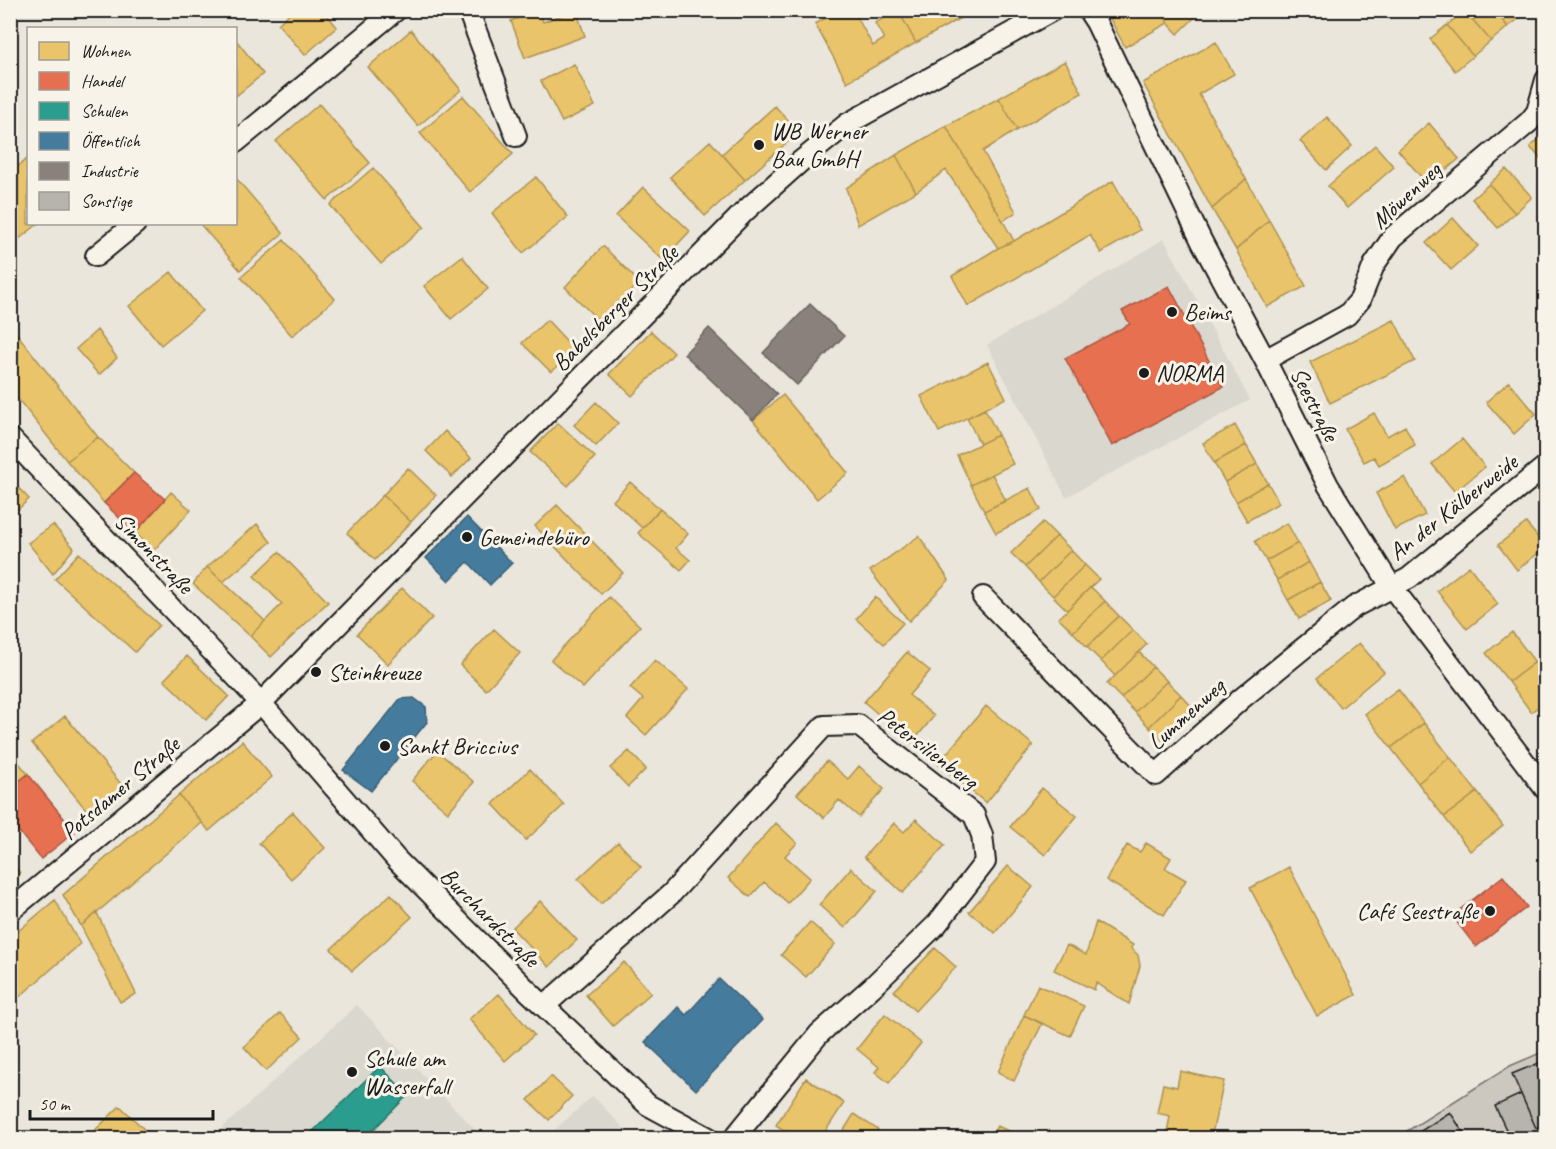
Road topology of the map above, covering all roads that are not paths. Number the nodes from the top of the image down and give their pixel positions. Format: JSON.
{"nodes":[{"id":1,"x":396,"y":10,"type":"edge"},
{"id":2,"x":468,"y":10,"type":"edge"},
{"id":3,"x":1053,"y":10,"type":"edge"},
{"id":4,"x":1088,"y":10,"type":"edge"},
{"id":5,"x":1545,"y":80,"type":"edge"},
{"id":6,"x":516,"y":136,"type":"dead end"},
{"id":7,"x":237,"y":141,"type":"edge"},
{"id":8,"x":134,"y":225,"type":"edge"},
{"id":9,"x":96,"y":256,"type":"dead end"},
{"id":10,"x":1265,"y":360,"type":"junction"},
{"id":11,"x":10,"y":438,"type":"edge"},
{"id":12,"x":1545,"y":466,"type":"edge"},
{"id":13,"x":1391,"y":586,"type":"junction"},
{"id":14,"x":983,"y":597,"type":"dead end"},
{"id":15,"x":261,"y":703,"type":"junction"},
{"id":16,"x":1545,"y":790,"type":"edge"},
{"id":17,"x":10,"y":911,"type":"edge"},
{"id":18,"x":544,"y":1006,"type":"junction"},
{"id":19,"x":709,"y":1138,"type":"edge"},
{"id":20,"x":734,"y":1138,"type":"edge"}],
"edges":[{"from":1,"to":7,"type":"street"},
{"from":2,"to":6,"type":"street"},
{"from":3,"to":15,"type":"street","name":"Babelsberger Straße"},
{"from":4,"to":10,"type":"street","name":"Seestraße"},
{"from":5,"to":10,"type":"street","name":"Möwenweg"},
{"from":8,"to":9,"type":"street"},
{"from":10,"to":13,"type":"street","name":"Seestraße"},
{"from":11,"to":15,"type":"street","name":"Simonstraße"},
{"from":12,"to":13,"type":"street","name":"An der Kälberweide"},
{"from":13,"to":14,"type":"street","name":"Lummenweg"},
{"from":13,"to":16,"type":"street","name":"Seestraße"},
{"from":15,"to":17,"type":"street","name":"Potsdamer Straße"},
{"from":15,"to":18,"type":"street","name":"Burchardstraße"},
{"from":18,"to":19,"type":"street","name":"Burchardstraße"},
{"from":18,"to":20,"type":"street","name":"Petersilienberg"}]}
